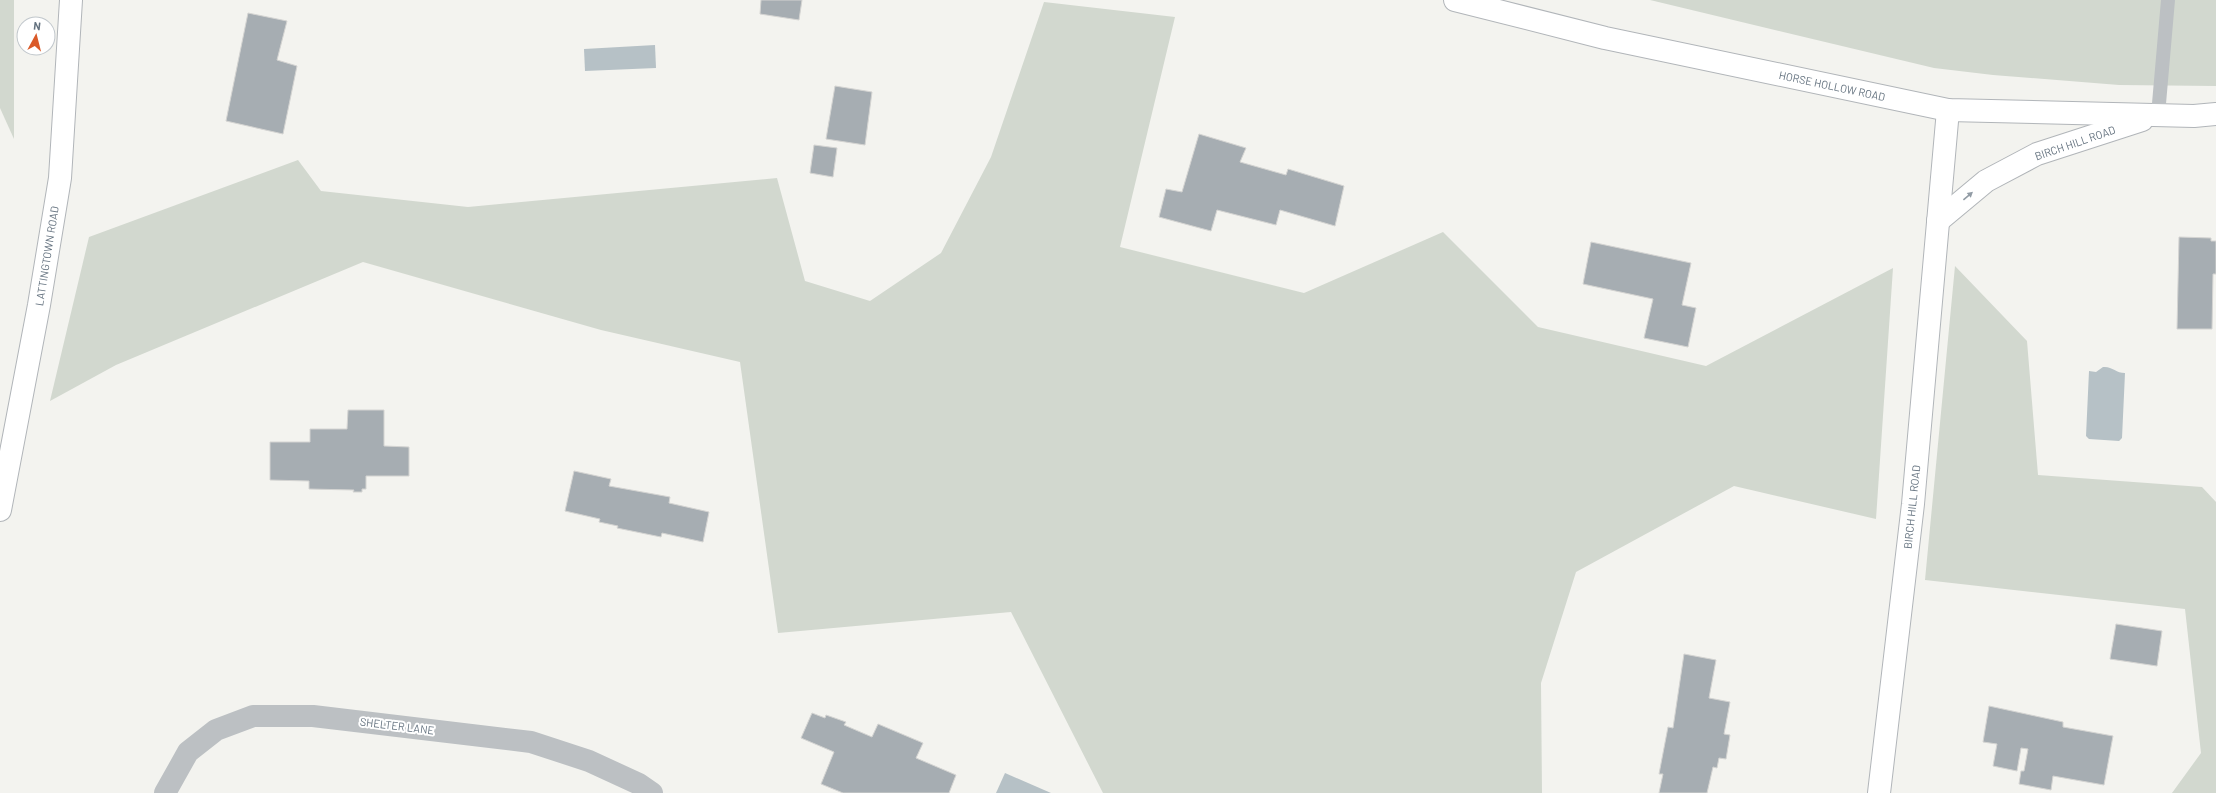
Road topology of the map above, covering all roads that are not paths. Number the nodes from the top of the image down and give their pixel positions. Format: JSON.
{"nodes":[{"id":1,"x":71,"y":0,"type":"edge"},
{"id":2,"x":1455,"y":0,"type":"edge"},
{"id":3,"x":2168,"y":0,"type":"edge"},
{"id":4,"x":1948,"y":110,"type":"junction"},
{"id":5,"x":2216,"y":114,"type":"edge"},
{"id":6,"x":2158,"y":115,"type":"junction"},
{"id":7,"x":1938,"y":221,"type":"junction"},
{"id":8,"x":0,"y":510,"type":"edge"},
{"id":9,"x":165,"y":793,"type":"edge"},
{"id":10,"x":652,"y":793,"type":"edge"},
{"id":11,"x":1880,"y":793,"type":"edge"}],
"edges":[{"from":1,"to":8,"type":"main road","name":"LATTINGTOWN ROAD"},
{"from":2,"to":4,"type":"main road","name":"HORSE HOLLOW ROAD"},
{"from":3,"to":6,"type":"lane"},
{"from":4,"to":6,"type":"main road","name":"HORSE HOLLOW ROAD"},
{"from":4,"to":7,"type":"main road","name":"BIRCH HILL ROAD"},
{"from":5,"to":6,"type":"main road","name":"HORSE HOLLOW ROAD"},
{"from":7,"to":6,"type":"main road","name":"BIRCH HILL ROAD","one_way":true},
{"from":7,"to":11,"type":"main road","name":"BIRCH HILL ROAD"},
{"from":9,"to":10,"type":"street","name":"SHELTER LANE"}]}
